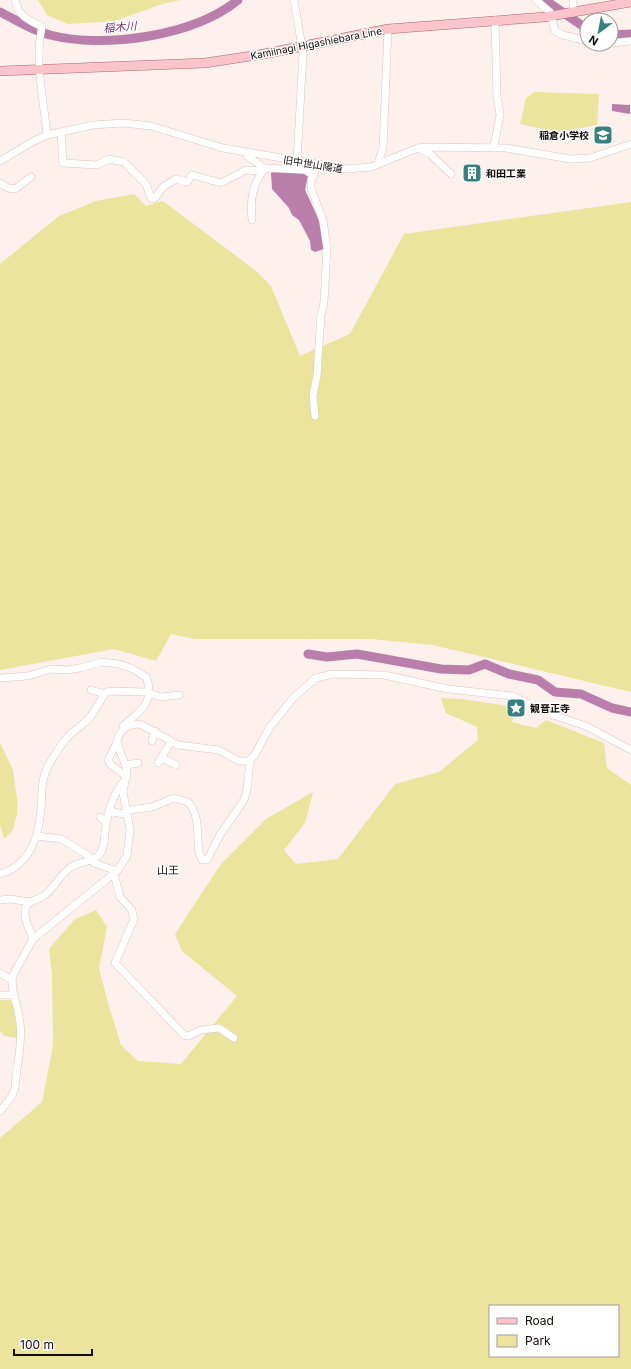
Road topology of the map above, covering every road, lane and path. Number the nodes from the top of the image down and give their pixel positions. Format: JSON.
{"nodes":[{"id":1,"x":15,"y":0,"type":"edge"},
{"id":2,"x":294,"y":0,"type":"edge"},
{"id":3,"x":536,"y":0,"type":"edge"},
{"id":4,"x":573,"y":0,"type":"edge"},
{"id":5,"x":631,"y":2,"type":"edge"},
{"id":6,"x":572,"y":14,"type":"junction"},
{"id":7,"x":555,"y":16,"type":"junction"},
{"id":8,"x":495,"y":20,"type":"junction"},
{"id":9,"x":388,"y":29,"type":"junction"},
{"id":10,"x":579,"y":39,"type":"edge"},
{"id":11,"x":631,"y":41,"type":"edge"},
{"id":12,"x":619,"y":42,"type":"edge"},
{"id":13,"x":303,"y":46,"type":"junction"},
{"id":14,"x":40,"y":69,"type":"junction"},
{"id":15,"x":0,"y":71,"type":"edge"},
{"id":16,"x":61,"y":132,"type":"junction"},
{"id":17,"x":47,"y":135,"type":"junction"},
{"id":18,"x":631,"y":144,"type":"edge"},
{"id":19,"x":418,"y":148,"type":"junction"},
{"id":20,"x":494,"y":148,"type":"junction"},
{"id":21,"x":246,"y":153,"type":"junction"},
{"id":22,"x":0,"y":161,"type":"edge"},
{"id":23,"x":295,"y":161,"type":"junction"},
{"id":24,"x":378,"y":163,"type":"junction"},
{"id":25,"x":315,"y":164,"type":"junction"},
{"id":26,"x":275,"y":168,"type":"junction"},
{"id":27,"x":264,"y":170,"type":"junction"},
{"id":28,"x":451,"y":174,"type":"dead end"},
{"id":29,"x":314,"y":176,"type":"junction"},
{"id":30,"x":31,"y":178,"type":"dead end"},
{"id":31,"x":0,"y":183,"type":"edge"},
{"id":32,"x":252,"y":220,"type":"dead end"},
{"id":33,"x":315,"y":416,"type":"dead end"},
{"id":34,"x":0,"y":678,"type":"edge"},
{"id":35,"x":91,"y":690,"type":"dead end"},
{"id":36,"x":149,"y":693,"type":"junction"},
{"id":37,"x":105,"y":694,"type":"junction"},
{"id":38,"x":179,"y":695,"type":"dead end"},
{"id":39,"x":155,"y":731,"type":"junction"},
{"id":40,"x":117,"y":740,"type":"junction"},
{"id":41,"x":152,"y":741,"type":"dead end"},
{"id":42,"x":170,"y":742,"type":"junction"},
{"id":43,"x":631,"y":750,"type":"edge"},
{"id":44,"x":250,"y":760,"type":"junction"},
{"id":45,"x":138,"y":763,"type":"dead end"},
{"id":46,"x":126,"y":765,"type":"junction"},
{"id":47,"x":176,"y":765,"type":"dead end"},
{"id":48,"x":126,"y":778,"type":"junction"},
{"id":49,"x":110,"y":811,"type":"junction"},
{"id":50,"x":126,"y":811,"type":"junction"},
{"id":51,"x":100,"y":817,"type":"dead end"},
{"id":52,"x":107,"y":823,"type":"junction"},
{"id":53,"x":36,"y":836,"type":"junction"},
{"id":54,"x":91,"y":859,"type":"junction"},
{"id":55,"x":115,"y":872,"type":"junction"},
{"id":56,"x":0,"y":874,"type":"edge"},
{"id":57,"x":0,"y":900,"type":"edge"},
{"id":58,"x":30,"y":902,"type":"junction"},
{"id":59,"x":33,"y":939,"type":"junction"},
{"id":60,"x":0,"y":974,"type":"edge"},
{"id":61,"x":11,"y":980,"type":"junction"},
{"id":62,"x":13,"y":994,"type":"junction"},
{"id":63,"x":0,"y":995,"type":"edge"},
{"id":64,"x":234,"y":1038,"type":"dead end"},
{"id":65,"x":0,"y":1111,"type":"edge"}],
"edges":[{"from":1,"to":14,"type":"street"},
{"from":2,"to":13,"type":"street"},
{"from":3,"to":7,"type":"street"},
{"from":4,"to":6,"type":"street"},
{"from":5,"to":6,"type":"main road","name":"Kamiinagi Higashiebara Line"},
{"from":6,"to":7,"type":"main road","name":"Kamiinagi Higashiebara Line"},
{"from":7,"to":8,"type":"main road","name":"Kamiinagi Higashiebara Line"},
{"from":7,"to":10,"type":"street"},
{"from":8,"to":9,"type":"main road","name":"Kamiinagi Higashiebara Line"},
{"from":8,"to":20,"type":"street"},
{"from":9,"to":13,"type":"main road","name":"Kamiinagi Higashiebara Line"},
{"from":9,"to":24,"type":"street"},
{"from":11,"to":12,"type":"street"},
{"from":13,"to":14,"type":"main road","name":"Kamiinagi Higashiebara Line"},
{"from":13,"to":23,"type":"street"},
{"from":14,"to":15,"type":"main road","name":"Kamiinagi Higashiebara Line"},
{"from":14,"to":17,"type":"street"},
{"from":16,"to":17,"type":"street","name":"旧中世山陽道"},
{"from":16,"to":21,"type":"street","name":"旧中世山陽道"},
{"from":16,"to":27,"type":"street"},
{"from":17,"to":22,"type":"street","name":"旧中世山陽道"},
{"from":18,"to":20,"type":"street","name":"旧中世山陽道"},
{"from":19,"to":20,"type":"street","name":"旧中世山陽道"},
{"from":19,"to":24,"type":"street","name":"旧中世山陽道"},
{"from":19,"to":28,"type":"street"},
{"from":21,"to":23,"type":"street","name":"旧中世山陽道"},
{"from":21,"to":27,"type":"street"},
{"from":23,"to":25,"type":"street","name":"旧中世山陽道"},
{"from":23,"to":26,"type":"street"},
{"from":24,"to":25,"type":"street","name":"旧中世山陽道"},
{"from":25,"to":29,"type":"street"},
{"from":26,"to":27,"type":"street"},
{"from":26,"to":29,"type":"street"},
{"from":27,"to":32,"type":"street"},
{"from":29,"to":33,"type":"street"},
{"from":30,"to":31,"type":"street"},
{"from":34,"to":36,"type":"street"},
{"from":35,"to":37,"type":"street"},
{"from":36,"to":37,"type":"street"},
{"from":36,"to":38,"type":"street"},
{"from":36,"to":40,"type":"street"},
{"from":37,"to":53,"type":"street"},
{"from":39,"to":40,"type":"street"},
{"from":39,"to":41,"type":"street"},
{"from":39,"to":42,"type":"street"},
{"from":40,"to":46,"type":"street"},
{"from":40,"to":48,"type":"street"},
{"from":42,"to":44,"type":"street"},
{"from":42,"to":47,"type":"street"},
{"from":43,"to":44,"type":"street"},
{"from":44,"to":50,"type":"street"},
{"from":45,"to":46,"type":"street"},
{"from":46,"to":48,"type":"street"},
{"from":48,"to":49,"type":"street"},
{"from":48,"to":50,"type":"street"},
{"from":49,"to":50,"type":"street"},
{"from":49,"to":52,"type":"street"},
{"from":50,"to":55,"type":"street"},
{"from":51,"to":52,"type":"street"},
{"from":52,"to":54,"type":"street"},
{"from":53,"to":54,"type":"street"},
{"from":53,"to":56,"type":"street"},
{"from":54,"to":55,"type":"street"},
{"from":54,"to":58,"type":"street"},
{"from":55,"to":59,"type":"street"},
{"from":55,"to":64,"type":"street"},
{"from":57,"to":58,"type":"street"},
{"from":58,"to":59,"type":"street"},
{"from":59,"to":61,"type":"street"},
{"from":60,"to":61,"type":"street"},
{"from":61,"to":62,"type":"street"},
{"from":62,"to":63,"type":"street"},
{"from":62,"to":65,"type":"street"}]}
